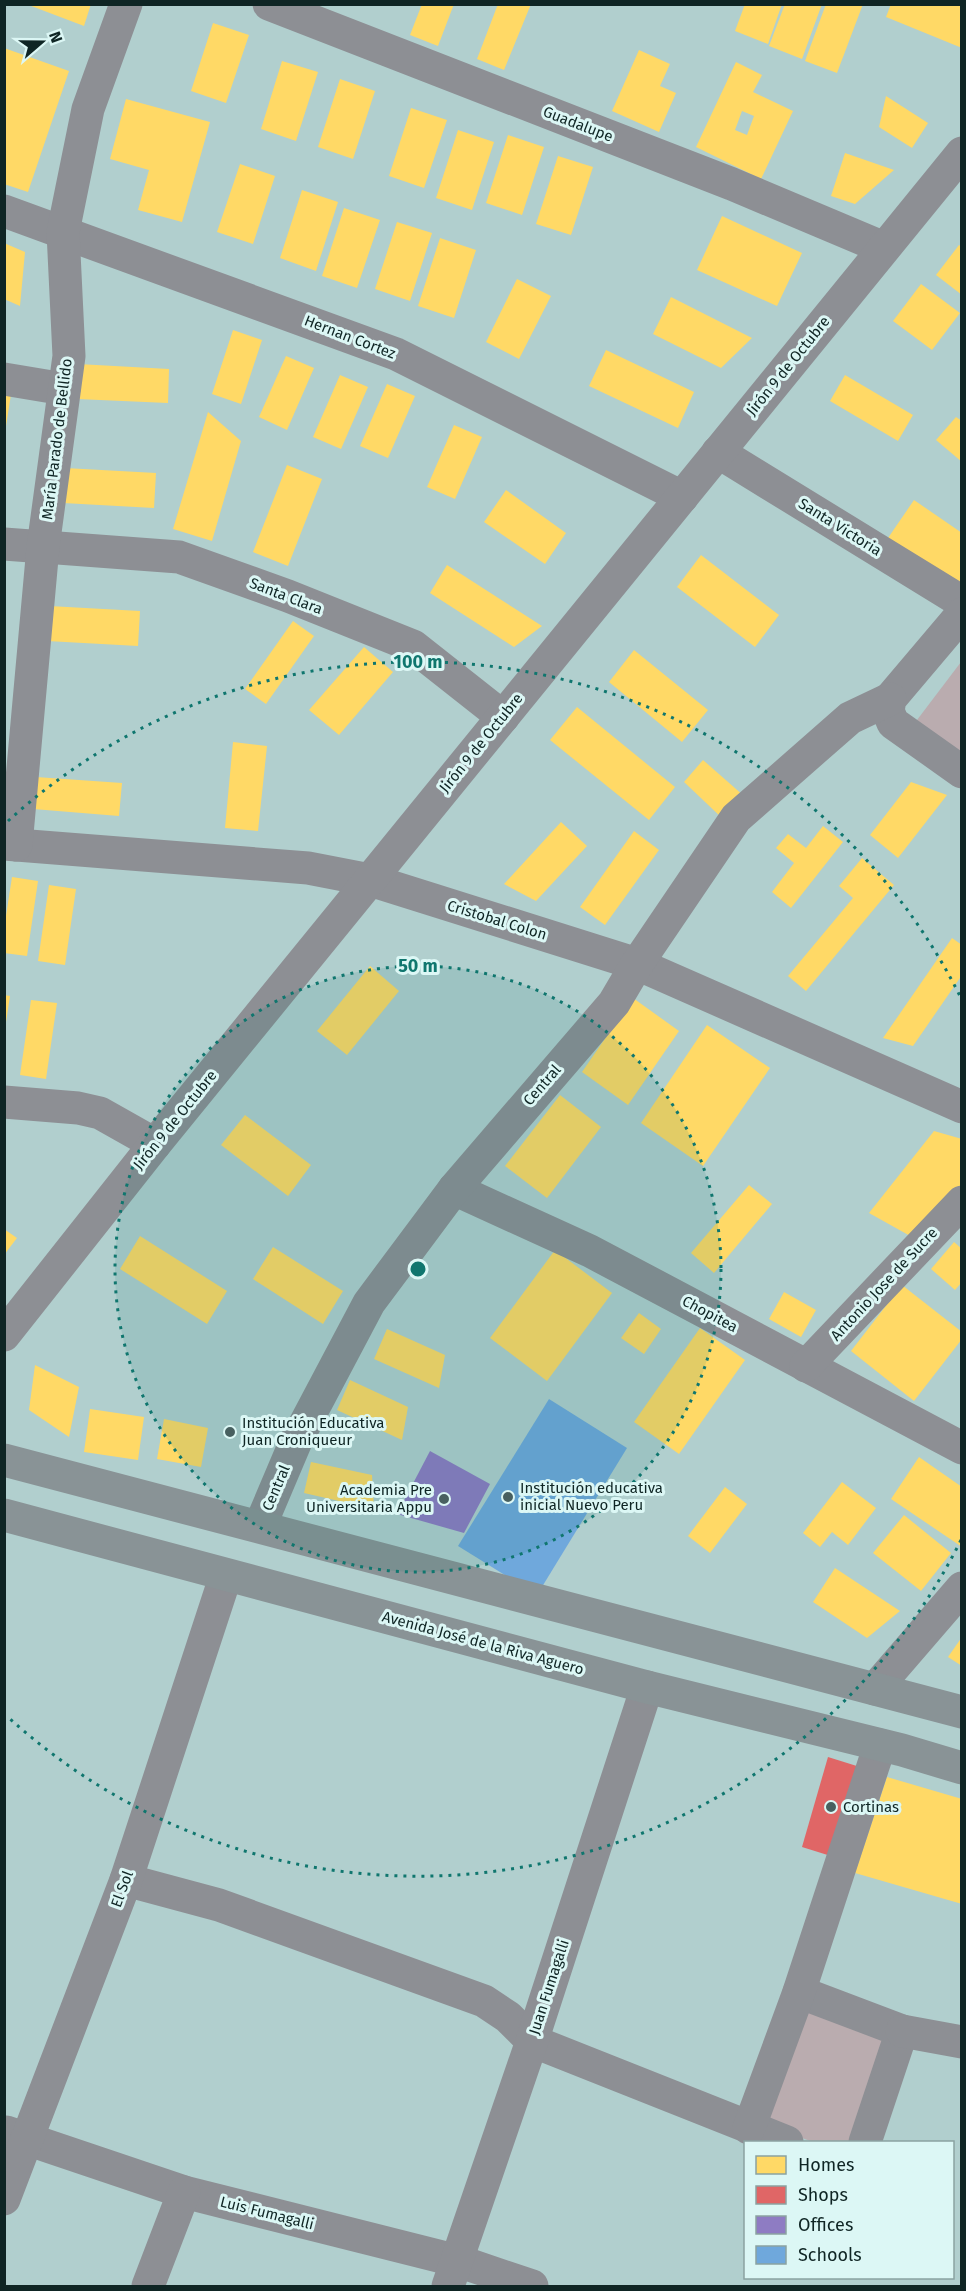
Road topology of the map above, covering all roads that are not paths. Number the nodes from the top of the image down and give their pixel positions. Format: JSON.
{"nodes":[{"id":1,"x":126,"y":4,"type":"edge"},
{"id":2,"x":269,"y":4,"type":"edge"},
{"id":3,"x":962,"y":153,"type":"edge"},
{"id":4,"x":4,"y":211,"type":"edge"},
{"id":5,"x":63,"y":232,"type":"junction"},
{"id":6,"x":884,"y":248,"type":"junction"},
{"id":7,"x":4,"y":379,"type":"edge"},
{"id":8,"x":64,"y":389,"type":"junction"},
{"id":9,"x":718,"y":452,"type":"junction"},
{"id":10,"x":682,"y":497,"type":"junction"},
{"id":11,"x":4,"y":544,"type":"edge"},
{"id":12,"x":44,"y":547,"type":"junction"},
{"id":13,"x":962,"y":602,"type":"edge"},
{"id":14,"x":962,"y":614,"type":"edge"},
{"id":15,"x":890,"y":699,"type":"junction"},
{"id":16,"x":502,"y":717,"type":"junction"},
{"id":17,"x":962,"y":772,"type":"edge"},
{"id":18,"x":10,"y":845,"type":"edge"},
{"id":19,"x":370,"y":880,"type":"junction"},
{"id":20,"x":637,"y":964,"type":"junction"},
{"id":21,"x":4,"y":1102,"type":"edge"},
{"id":22,"x":962,"y":1107,"type":"edge"},
{"id":23,"x":155,"y":1144,"type":"junction"},
{"id":24,"x":454,"y":1189,"type":"junction"},
{"id":25,"x":962,"y":1202,"type":"edge"},
{"id":26,"x":4,"y":1335,"type":"edge"},
{"id":27,"x":806,"y":1366,"type":"junction"},
{"id":28,"x":962,"y":1448,"type":"edge"},
{"id":29,"x":4,"y":1460,"type":"edge"},
{"id":30,"x":4,"y":1515,"type":"edge"},
{"id":31,"x":260,"y":1526,"type":"junction"},
{"id":32,"x":226,"y":1575,"type":"junction"},
{"id":33,"x":962,"y":1588,"type":"edge"},
{"id":34,"x":647,"y":1687,"type":"junction"},
{"id":35,"x":875,"y":1689,"type":"junction"},
{"id":36,"x":962,"y":1712,"type":"edge"},
{"id":37,"x":880,"y":1745,"type":"junction"},
{"id":38,"x":962,"y":1768,"type":"edge"},
{"id":39,"x":126,"y":1880,"type":"junction"},
{"id":40,"x":799,"y":1992,"type":"junction"},
{"id":41,"x":902,"y":2031,"type":"junction"},
{"id":42,"x":532,"y":2041,"type":"junction"},
{"id":43,"x":962,"y":2042,"type":"edge"},
{"id":44,"x":749,"y":2128,"type":"junction"},
{"id":45,"x":15,"y":2135,"type":"edge"},
{"id":46,"x":784,"y":2141,"type":"edge"},
{"id":47,"x":865,"y":2141,"type":"edge"},
{"id":48,"x":184,"y":2192,"type":"junction"},
{"id":49,"x":4,"y":2199,"type":"edge"},
{"id":50,"x":453,"y":2273,"type":"edge"},
{"id":51,"x":148,"y":2286,"type":"edge"},
{"id":52,"x":532,"y":2286,"type":"edge"}],
"edges":[{"from":1,"to":5,"type":"street","name":"María Parado de Bellido"},
{"from":2,"to":6,"type":"street","name":"Guadalupe"},
{"from":3,"to":6,"type":"street","name":"Jirón 9 de Octubre"},
{"from":4,"to":5,"type":"street","name":"Hernan Cortez"},
{"from":5,"to":8,"type":"street","name":"María Parado de Bellido"},
{"from":5,"to":10,"type":"street","name":"Hernan Cortez"},
{"from":6,"to":9,"type":"street","name":"Jirón 9 de Octubre"},
{"from":7,"to":8,"type":"street"},
{"from":8,"to":12,"type":"street","name":"María Parado de Bellido"},
{"from":9,"to":10,"type":"street","name":"Jirón 9 de Octubre"},
{"from":9,"to":13,"type":"street","name":"Santa Victoria"},
{"from":10,"to":16,"type":"street","name":"Jirón 9 de Octubre"},
{"from":11,"to":12,"type":"street","name":"Santa Clara"},
{"from":12,"to":16,"type":"street","name":"Santa Clara"},
{"from":12,"to":18,"type":"street","name":"María Parado de Bellido"},
{"from":14,"to":15,"type":"street"},
{"from":15,"to":17,"type":"street"},
{"from":15,"to":20,"type":"street","name":"Central"},
{"from":16,"to":19,"type":"street","name":"Jirón 9 de Octubre"},
{"from":18,"to":19,"type":"street","name":"Cristobal Colon"},
{"from":19,"to":20,"type":"street","name":"Cristobal Colon"},
{"from":19,"to":23,"type":"street","name":"Jirón 9 de Octubre"},
{"from":20,"to":22,"type":"street","name":"Cristobal Colon"},
{"from":20,"to":24,"type":"street","name":"Central"},
{"from":21,"to":23,"type":"street"},
{"from":23,"to":26,"type":"street","name":"Jirón 9 de Octubre"},
{"from":24,"to":27,"type":"street","name":"Chopitea"},
{"from":24,"to":31,"type":"street","name":"Central"},
{"from":25,"to":27,"type":"street","name":"Antonio Jose de Sucre"},
{"from":27,"to":28,"type":"street","name":"Chopitea"},
{"from":29,"to":31,"type":"main road"},
{"from":30,"to":32,"type":"main road","name":"Avenida José de la Riva Aguero"},
{"from":31,"to":35,"type":"main road"},
{"from":32,"to":34,"type":"main road","name":"Avenida José de la Riva Aguero"},
{"from":32,"to":39,"type":"street","name":"El Sol"},
{"from":33,"to":35,"type":"street"},
{"from":34,"to":37,"type":"main road","name":"Avenida José de la Riva Aguero"},
{"from":34,"to":42,"type":"street","name":"Juan Fumagalli"},
{"from":35,"to":36,"type":"main road"},
{"from":37,"to":38,"type":"main road","name":"Avenida José de la Riva Aguero"},
{"from":37,"to":40,"type":"street"},
{"from":39,"to":42,"type":"street"},
{"from":39,"to":45,"type":"street","name":"El Sol"},
{"from":40,"to":41,"type":"street"},
{"from":40,"to":44,"type":"street"},
{"from":41,"to":43,"type":"street"},
{"from":41,"to":47,"type":"street"},
{"from":42,"to":44,"type":"street"},
{"from":42,"to":50,"type":"street","name":"Juan Fumagalli"},
{"from":44,"to":46,"type":"street"},
{"from":45,"to":48,"type":"street","name":"Luis Fumagalli"},
{"from":45,"to":49,"type":"street","name":"El Sol"},
{"from":48,"to":50,"type":"street","name":"Luis Fumagalli"},
{"from":48,"to":51,"type":"street"},
{"from":50,"to":52,"type":"street","name":"Luis Fumagalli"}]}
